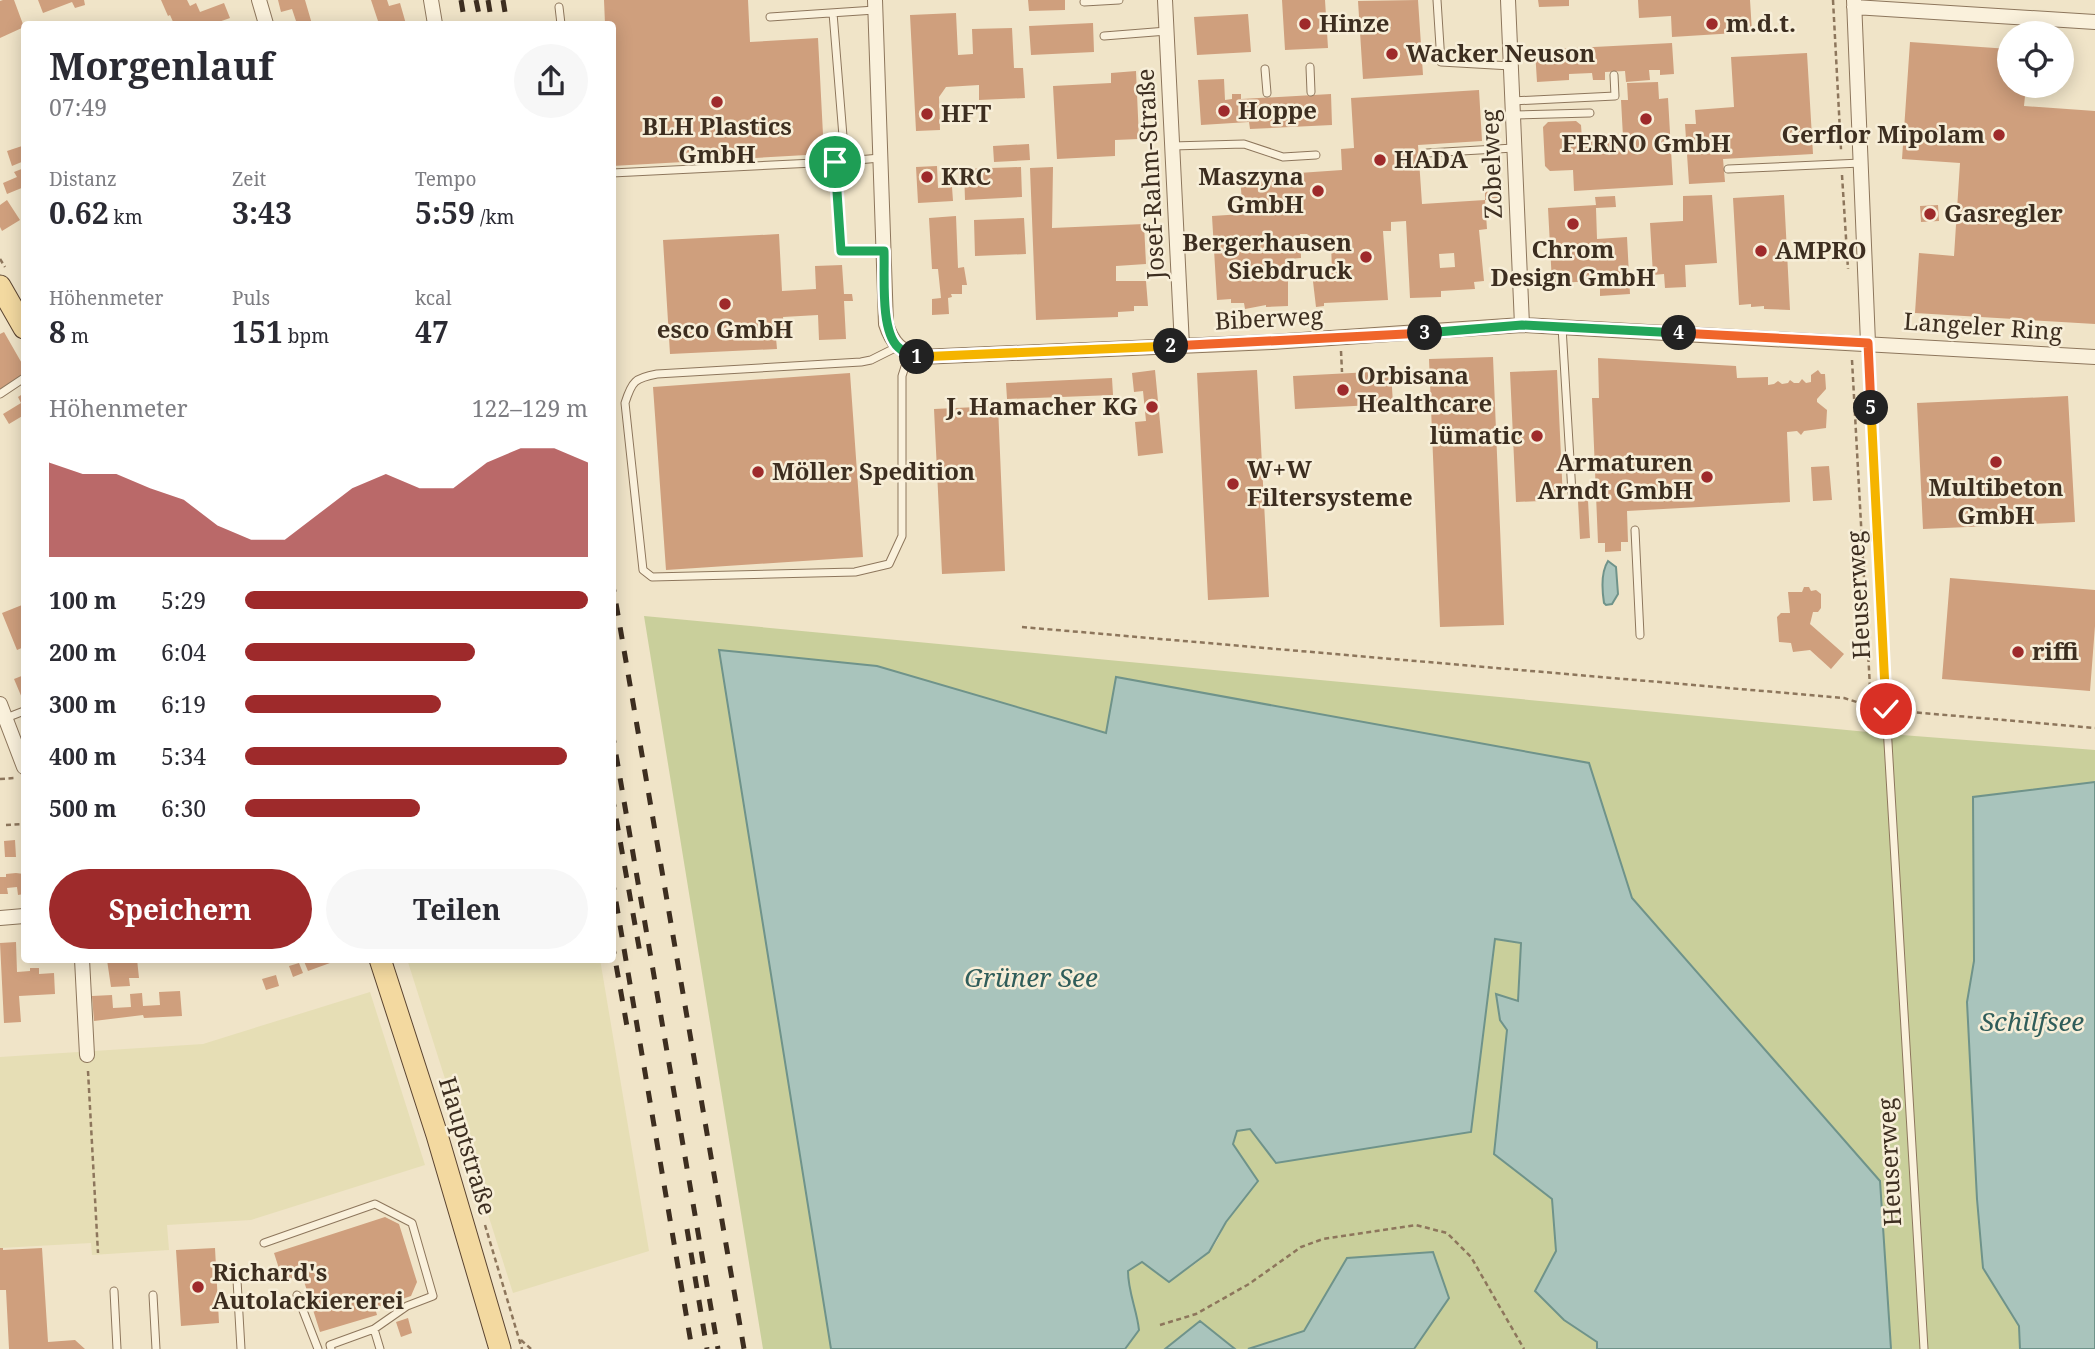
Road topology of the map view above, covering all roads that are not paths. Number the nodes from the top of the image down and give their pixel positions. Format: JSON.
{"nodes":[{"id":1,"x":259,"y":0,"type":"edge"},
{"id":2,"x":431,"y":0,"type":"edge"},
{"id":3,"x":1119,"y":0,"type":"edge"},
{"id":4,"x":1165,"y":0,"type":"edge"},
{"id":5,"x":1437,"y":0,"type":"edge"},
{"id":6,"x":1508,"y":0,"type":"edge"},
{"id":7,"x":1084,"y":2,"type":"edge"},
{"id":8,"x":1854,"y":3,"type":"edge"},
{"id":9,"x":875,"y":5,"type":"edge"},
{"id":10,"x":559,"y":7,"type":"dead end"},
{"id":11,"x":833,"y":13,"type":"junction"},
{"id":12,"x":770,"y":17,"type":"dead end"},
{"id":13,"x":265,"y":21,"type":"edge"},
{"id":14,"x":434,"y":21,"type":"edge"},
{"id":15,"x":561,"y":21,"type":"edge"},
{"id":16,"x":2095,"y":22,"type":"edge"},
{"id":17,"x":1167,"y":31,"type":"junction"},
{"id":18,"x":1104,"y":36,"type":"dead end"},
{"id":19,"x":1511,"y":66,"type":"junction"},
{"id":20,"x":1310,"y":67,"type":"dead end"},
{"id":21,"x":1265,"y":69,"type":"dead end"},
{"id":22,"x":1614,"y":75,"type":"dead end"},
{"id":23,"x":1311,"y":92,"type":"dead end"},
{"id":24,"x":1267,"y":93,"type":"dead end"},
{"id":25,"x":1513,"y":108,"type":"junction"},
{"id":26,"x":1590,"y":113,"type":"dead end"},
{"id":27,"x":1172,"y":146,"type":"junction"},
{"id":28,"x":1514,"y":148,"type":"junction"},
{"id":29,"x":1427,"y":153,"type":"dead end"},
{"id":30,"x":1316,"y":155,"type":"dead end"},
{"id":31,"x":880,"y":158,"type":"junction"},
{"id":32,"x":845,"y":161,"type":"junction"},
{"id":33,"x":835,"y":162,"type":"junction"},
{"id":34,"x":1861,"y":163,"type":"junction"},
{"id":35,"x":1728,"y":169,"type":"dead end"},
{"id":36,"x":616,"y":173,"type":"edge"},
{"id":37,"x":884,"y":251,"type":"junction"},
{"id":38,"x":1,"y":290,"type":"edge"},
{"id":39,"x":21,"y":323,"type":"edge"},
{"id":40,"x":1522,"y":325,"type":"junction"},
{"id":41,"x":1562,"y":327,"type":"junction"},
{"id":42,"x":1868,"y":343,"type":"junction"},
{"id":43,"x":1182,"y":346,"type":"junction"},
{"id":44,"x":903,"y":350,"type":"junction"},
{"id":45,"x":2095,"y":357,"type":"edge"},
{"id":46,"x":21,"y":380,"type":"edge"},
{"id":47,"x":0,"y":394,"type":"edge"},
{"id":48,"x":1572,"y":493,"type":"dead end"},
{"id":49,"x":1635,"y":530,"type":"dead end"},
{"id":50,"x":1640,"y":635,"type":"dead end"},
{"id":51,"x":0,"y":704,"type":"edge"},
{"id":52,"x":21,"y":711,"type":"edge"},
{"id":53,"x":6,"y":718,"type":"junction"},
{"id":54,"x":21,"y":758,"type":"edge"},
{"id":55,"x":21,"y":916,"type":"edge"},
{"id":56,"x":0,"y":918,"type":"edge"},
{"id":57,"x":82,"y":963,"type":"edge"},
{"id":58,"x":381,"y":963,"type":"edge"},
{"id":59,"x":88,"y":1055,"type":"road end"},
{"id":60,"x":264,"y":1243,"type":"dead end"},
{"id":61,"x":237,"y":1280,"type":"dead end"},
{"id":62,"x":114,"y":1291,"type":"dead end"},
{"id":63,"x":153,"y":1295,"type":"dead end"},
{"id":64,"x":297,"y":1295,"type":"dead end"},
{"id":65,"x":374,"y":1329,"type":"junction"},
{"id":66,"x":117,"y":1349,"type":"edge"},
{"id":67,"x":156,"y":1349,"type":"edge"},
{"id":68,"x":241,"y":1349,"type":"edge"},
{"id":69,"x":318,"y":1349,"type":"edge"},
{"id":70,"x":331,"y":1349,"type":"edge"},
{"id":71,"x":380,"y":1349,"type":"edge"},
{"id":72,"x":500,"y":1349,"type":"edge"},
{"id":73,"x":1924,"y":1349,"type":"edge"}],
"edges":[{"from":1,"to":13,"type":"street"},
{"from":2,"to":14,"type":"street"},
{"from":3,"to":7,"type":"lane"},
{"from":4,"to":17,"type":"street","name":"Josef-Rahm-Straße"},
{"from":5,"to":19,"type":"lane"},
{"from":6,"to":19,"type":"street","name":"Zobelweg"},
{"from":8,"to":16,"type":"street","name":"Heuserweg"},
{"from":8,"to":34,"type":"street","name":"Heuserweg"},
{"from":9,"to":11,"type":"lane"},
{"from":9,"to":31,"type":"street"},
{"from":10,"to":15,"type":"lane"},
{"from":11,"to":12,"type":"lane"},
{"from":11,"to":32,"type":"lane"},
{"from":17,"to":18,"type":"lane"},
{"from":17,"to":27,"type":"street","name":"Josef-Rahm-Straße"},
{"from":19,"to":25,"type":"street","name":"Zobelweg"},
{"from":20,"to":23,"type":"lane"},
{"from":21,"to":24,"type":"lane"},
{"from":22,"to":25,"type":"lane"},
{"from":25,"to":26,"type":"lane"},
{"from":25,"to":28,"type":"street","name":"Zobelweg"},
{"from":27,"to":30,"type":"lane"},
{"from":27,"to":43,"type":"street","name":"Josef-Rahm-Straße"},
{"from":28,"to":29,"type":"lane"},
{"from":28,"to":40,"type":"street","name":"Zobelweg"},
{"from":31,"to":32,"type":"lane"},
{"from":31,"to":37,"type":"street"},
{"from":32,"to":33,"type":"lane"},
{"from":33,"to":36,"type":"lane"},
{"from":33,"to":37,"type":"lane"},
{"from":34,"to":35,"type":"lane"},
{"from":34,"to":42,"type":"street","name":"Heuserweg"},
{"from":37,"to":44,"type":"street"},
{"from":38,"to":39,"type":"main road"},
{"from":40,"to":41,"type":"street","name":"Biberweg"},
{"from":40,"to":43,"type":"street","name":"Biberweg"},
{"from":41,"to":42,"type":"street","name":"Biberweg"},
{"from":41,"to":48,"type":"lane"},
{"from":42,"to":45,"type":"street","name":"Langeler Ring"},
{"from":42,"to":73,"type":"lane","name":"Heuserweg"},
{"from":43,"to":44,"type":"street","name":"Biberweg"},
{"from":44,"to":44,"type":"lane"},
{"from":46,"to":47,"type":"lane"},
{"from":49,"to":50,"type":"lane"},
{"from":51,"to":53,"type":"street"},
{"from":52,"to":53,"type":"lane"},
{"from":53,"to":54,"type":"street"},
{"from":55,"to":56,"type":"street"},
{"from":57,"to":59,"type":"street"},
{"from":58,"to":72,"type":"main road","name":"Hauptstraße"},
{"from":60,"to":65,"type":"lane"},
{"from":61,"to":68,"type":"lane"},
{"from":62,"to":66,"type":"lane"},
{"from":63,"to":67,"type":"lane"},
{"from":64,"to":69,"type":"lane"},
{"from":65,"to":70,"type":"lane"},
{"from":65,"to":71,"type":"lane"}]}
